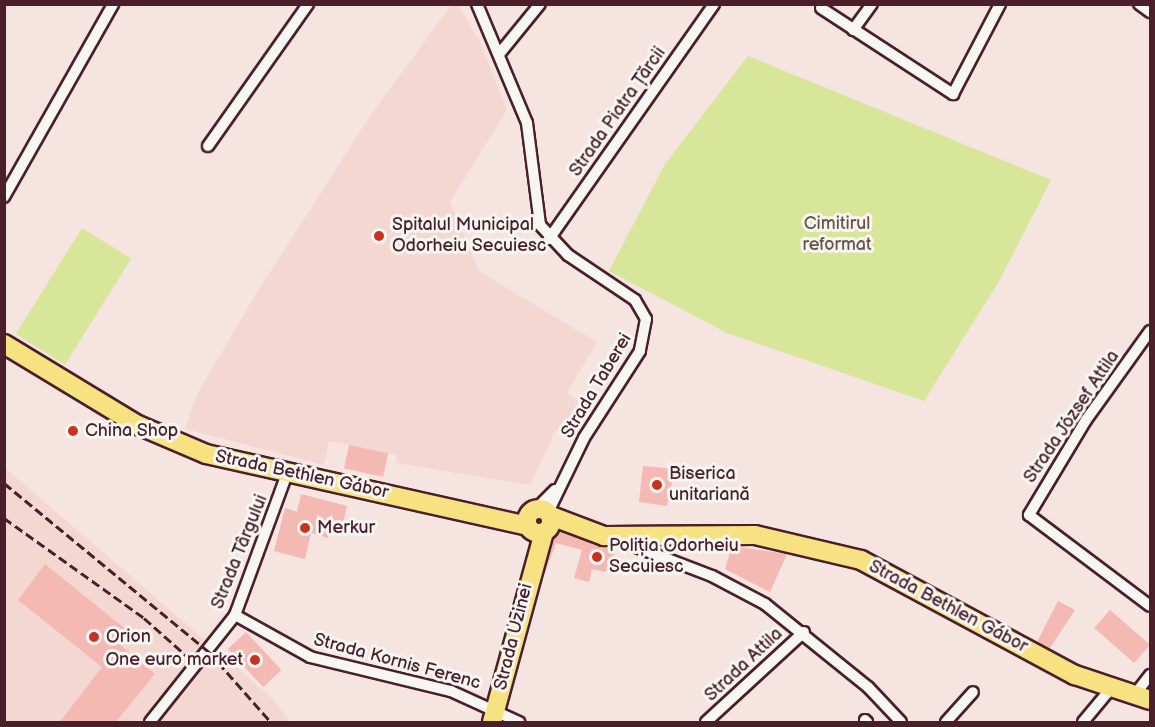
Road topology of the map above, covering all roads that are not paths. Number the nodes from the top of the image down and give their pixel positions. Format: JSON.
{"nodes":[{"id":1,"x":113,"y":4,"type":"edge"},
{"id":2,"x":308,"y":4,"type":"edge"},
{"id":3,"x":477,"y":4,"type":"edge"},
{"id":4,"x":540,"y":4,"type":"edge"},
{"id":5,"x":714,"y":4,"type":"edge"},
{"id":6,"x":872,"y":4,"type":"edge"},
{"id":7,"x":1000,"y":4,"type":"edge"},
{"id":8,"x":821,"y":8,"type":"dead end"},
{"id":9,"x":853,"y":30,"type":"junction"},
{"id":10,"x":500,"y":53,"type":"junction"},
{"id":11,"x":208,"y":146,"type":"dead end"},
{"id":12,"x":4,"y":197,"type":"edge"},
{"id":13,"x":549,"y":239,"type":"junction"},
{"id":14,"x":1150,"y":331,"type":"edge"},
{"id":15,"x":4,"y":344,"type":"edge"},
{"id":16,"x":287,"y":474,"type":"junction"},
{"id":17,"x":540,"y":520,"type":"junction"},
{"id":18,"x":674,"y":534,"type":"junction"},
{"id":19,"x":604,"y":536,"type":"junction"},
{"id":20,"x":667,"y":557,"type":"junction"},
{"id":21,"x":1150,"y":606,"type":"edge"},
{"id":22,"x":235,"y":615,"type":"junction"},
{"id":23,"x":804,"y":632,"type":"junction"},
{"id":24,"x":1150,"y":675,"type":"edge"},
{"id":25,"x":1113,"y":686,"type":"junction"},
{"id":26,"x":973,"y":692,"type":"dead end"},
{"id":27,"x":1143,"y":696,"type":"edge"},
{"id":28,"x":494,"y":715,"type":"edge"},
{"id":29,"x":150,"y":723,"type":"edge"},
{"id":30,"x":519,"y":723,"type":"edge"},
{"id":31,"x":706,"y":723,"type":"edge"},
{"id":32,"x":901,"y":723,"type":"edge"},
{"id":33,"x":946,"y":723,"type":"edge"},
{"id":34,"x":1083,"y":723,"type":"edge"}],
"edges":[{"from":1,"to":12,"type":"street"},
{"from":2,"to":11,"type":"street"},
{"from":3,"to":10,"type":"street","name":"Strada Taberei"},
{"from":4,"to":10,"type":"street"},
{"from":5,"to":13,"type":"street","name":"Strada Piatra Țărcii"},
{"from":6,"to":9,"type":"street"},
{"from":7,"to":9,"type":"street"},
{"from":8,"to":9,"type":"street"},
{"from":10,"to":13,"type":"street","name":"Strada Taberei"},
{"from":13,"to":17,"type":"street","name":"Strada Taberei"},
{"from":14,"to":21,"type":"street","name":"Strada József Attila"},
{"from":15,"to":16,"type":"main road","name":"Strada Bethlen Gábor"},
{"from":16,"to":17,"type":"main road","name":"Strada Bethlen Gábor"},
{"from":16,"to":22,"type":"street","name":"Strada Târgului"},
{"from":17,"to":19,"type":"main road","name":"Strada Bethlen Gábor"},
{"from":17,"to":28,"type":"main road","name":"Strada Uzinei"},
{"from":18,"to":19,"type":"main road","name":"Strada Bethlen Gábor"},
{"from":18,"to":20,"type":"street"},
{"from":18,"to":25,"type":"main road","name":"Strada Bethlen Gábor"},
{"from":19,"to":20,"type":"street"},
{"from":20,"to":23,"type":"street"},
{"from":22,"to":28,"type":"street","name":"Strada Kornis Ferenc"},
{"from":22,"to":29,"type":"street","name":"Strada Târgului"},
{"from":23,"to":31,"type":"street","name":"Strada Attila"},
{"from":23,"to":32,"type":"street"},
{"from":24,"to":27,"type":"street"},
{"from":25,"to":27,"type":"main road","name":"Strada Bethlen Gábor"},
{"from":25,"to":34,"type":"street"},
{"from":26,"to":33,"type":"street"},
{"from":28,"to":30,"type":"street","name":"Strada Kornis Ferenc"}]}
